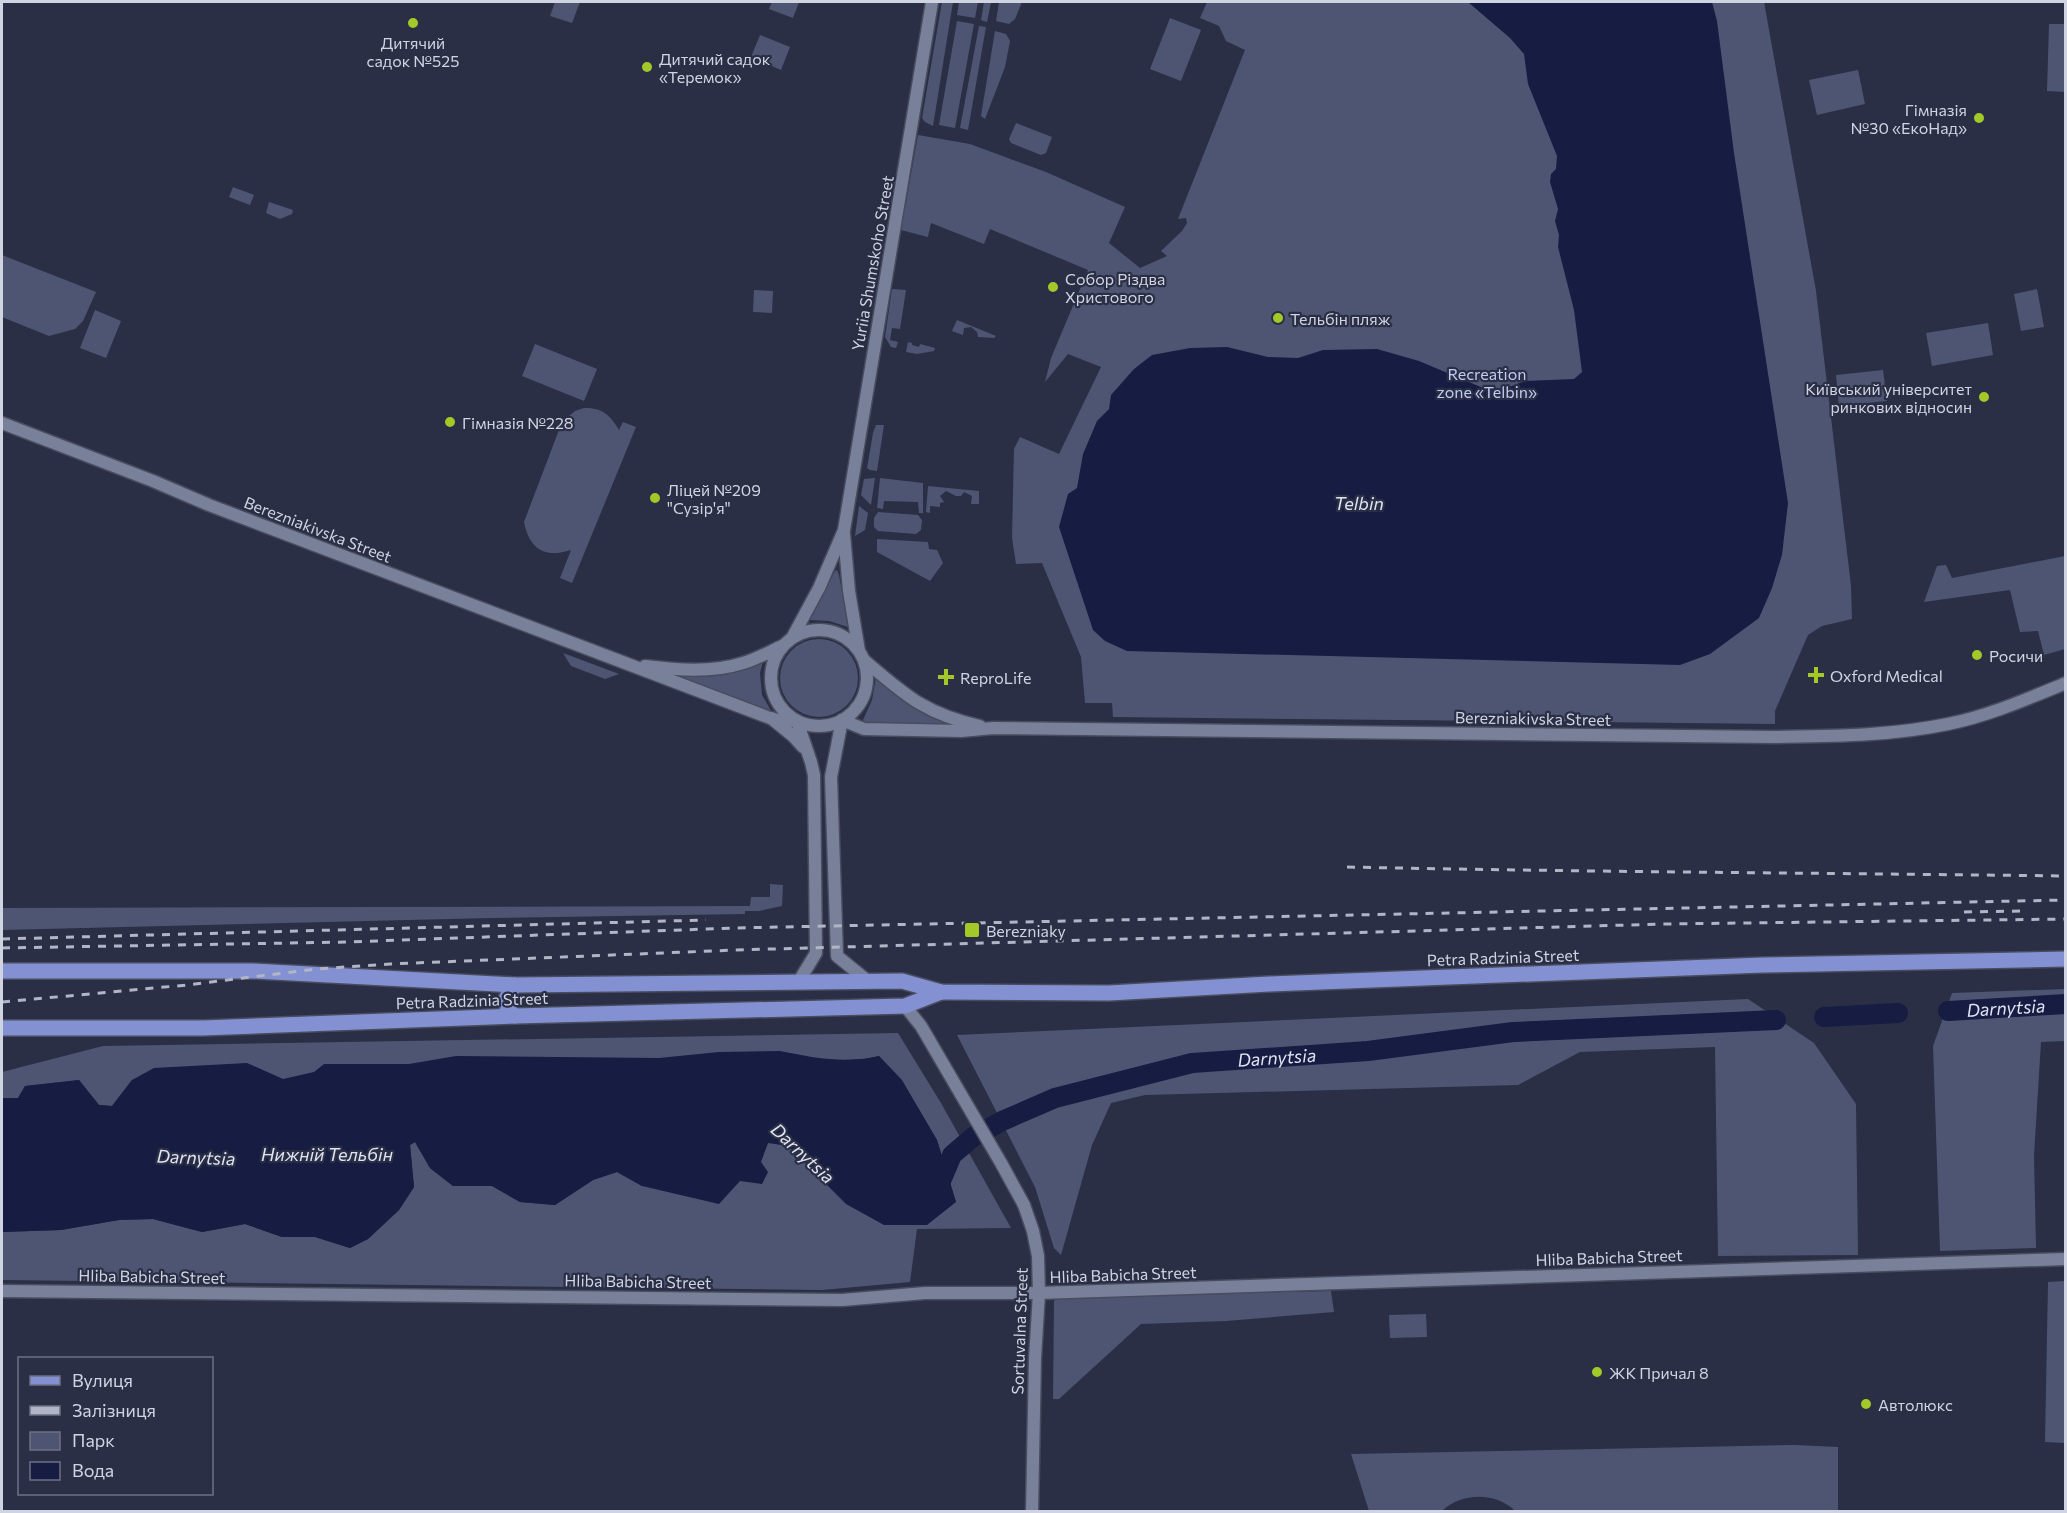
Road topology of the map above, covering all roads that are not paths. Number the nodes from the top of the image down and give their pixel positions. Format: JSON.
{"nodes":[{"id":1,"x":932,"y":2,"type":"edge"},
{"id":2,"x":2,"y":423,"type":"edge"},
{"id":3,"x":844,"y":530,"type":"junction"},
{"id":4,"x":788,"y":641,"type":"junction"},
{"id":5,"x":861,"y":656,"type":"junction"},
{"id":6,"x":623,"y":663,"type":"junction"},
{"id":7,"x":2066,"y":683,"type":"edge"},
{"id":8,"x":770,"y":718,"type":"junction"},
{"id":9,"x":842,"y":720,"type":"junction"},
{"id":10,"x":797,"y":721,"type":"junction"},
{"id":11,"x":993,"y":728,"type":"junction"},
{"id":12,"x":864,"y":729,"type":"junction"},
{"id":13,"x":810,"y":758,"type":"junction"},
{"id":14,"x":833,"y":764,"type":"junction"},
{"id":15,"x":2066,"y":959,"type":"edge"},
{"id":16,"x":2,"y":971,"type":"edge"},
{"id":17,"x":799,"y":981,"type":"junction"},
{"id":18,"x":869,"y":982,"type":"junction"},
{"id":19,"x":515,"y":985,"type":"junction"},
{"id":20,"x":941,"y":992,"type":"junction"},
{"id":21,"x":905,"y":1006,"type":"junction"},
{"id":22,"x":515,"y":1017,"type":"junction"},
{"id":23,"x":2,"y":1028,"type":"edge"},
{"id":24,"x":2066,"y":1259,"type":"edge"},
{"id":25,"x":2,"y":1291,"type":"edge"},
{"id":26,"x":1039,"y":1293,"type":"junction"},
{"id":27,"x":1032,"y":1512,"type":"edge"}],
"edges":[{"from":1,"to":3,"type":"street","name":"Yuriia Shumskoho Street"},
{"from":2,"to":6,"type":"street","name":"Berezniakivska Street"},
{"from":3,"to":4,"type":"street","name":"Yuriia Shumskoho Street"},
{"from":3,"to":5,"type":"street","name":"Yuriia Shumskoho Street"},
{"from":4,"to":5,"type":"street"},
{"from":4,"to":6,"type":"street","name":"Berezniakivska Street"},
{"from":4,"to":10,"type":"street"},
{"from":5,"to":9,"type":"street"},
{"from":5,"to":11,"type":"street","name":"Berezniakivska Street"},
{"from":6,"to":8,"type":"street","name":"Berezniakivska Street"},
{"from":7,"to":11,"type":"street","name":"Berezniakivska Street"},
{"from":8,"to":10,"type":"street","name":"Berezniakivska Street"},
{"from":8,"to":13,"type":"street"},
{"from":9,"to":10,"type":"street"},
{"from":9,"to":12,"type":"street","name":"Berezniakivska Street"},
{"from":9,"to":14,"type":"street"},
{"from":10,"to":13,"type":"street"},
{"from":11,"to":12,"type":"street","name":"Berezniakivska Street"},
{"from":12,"to":14,"type":"street"},
{"from":13,"to":17,"type":"street"},
{"from":14,"to":18,"type":"street"},
{"from":15,"to":20,"type":"main road","name":"Petra Radzinia Street"},
{"from":16,"to":19,"type":"main road","name":"Petra Radzinia Street"},
{"from":17,"to":18,"type":"main road","name":"Petra Radzinia Street"},
{"from":17,"to":19,"type":"main road","name":"Petra Radzinia Street"},
{"from":18,"to":20,"type":"main road","name":"Petra Radzinia Street"},
{"from":19,"to":22,"type":"main road"},
{"from":20,"to":21,"type":"main road","name":"Petra Radzinia Street"},
{"from":21,"to":22,"type":"main road","name":"Petra Radzinia Street"},
{"from":21,"to":26,"type":"street","name":"Sortuvalna Street"},
{"from":22,"to":23,"type":"main road","name":"Petra Radzinia Street"},
{"from":24,"to":26,"type":"street","name":"Hliba Babicha Street"},
{"from":25,"to":26,"type":"street","name":"Hliba Babicha Street"},
{"from":26,"to":27,"type":"street","name":"Sortuvalna Street"}]}
